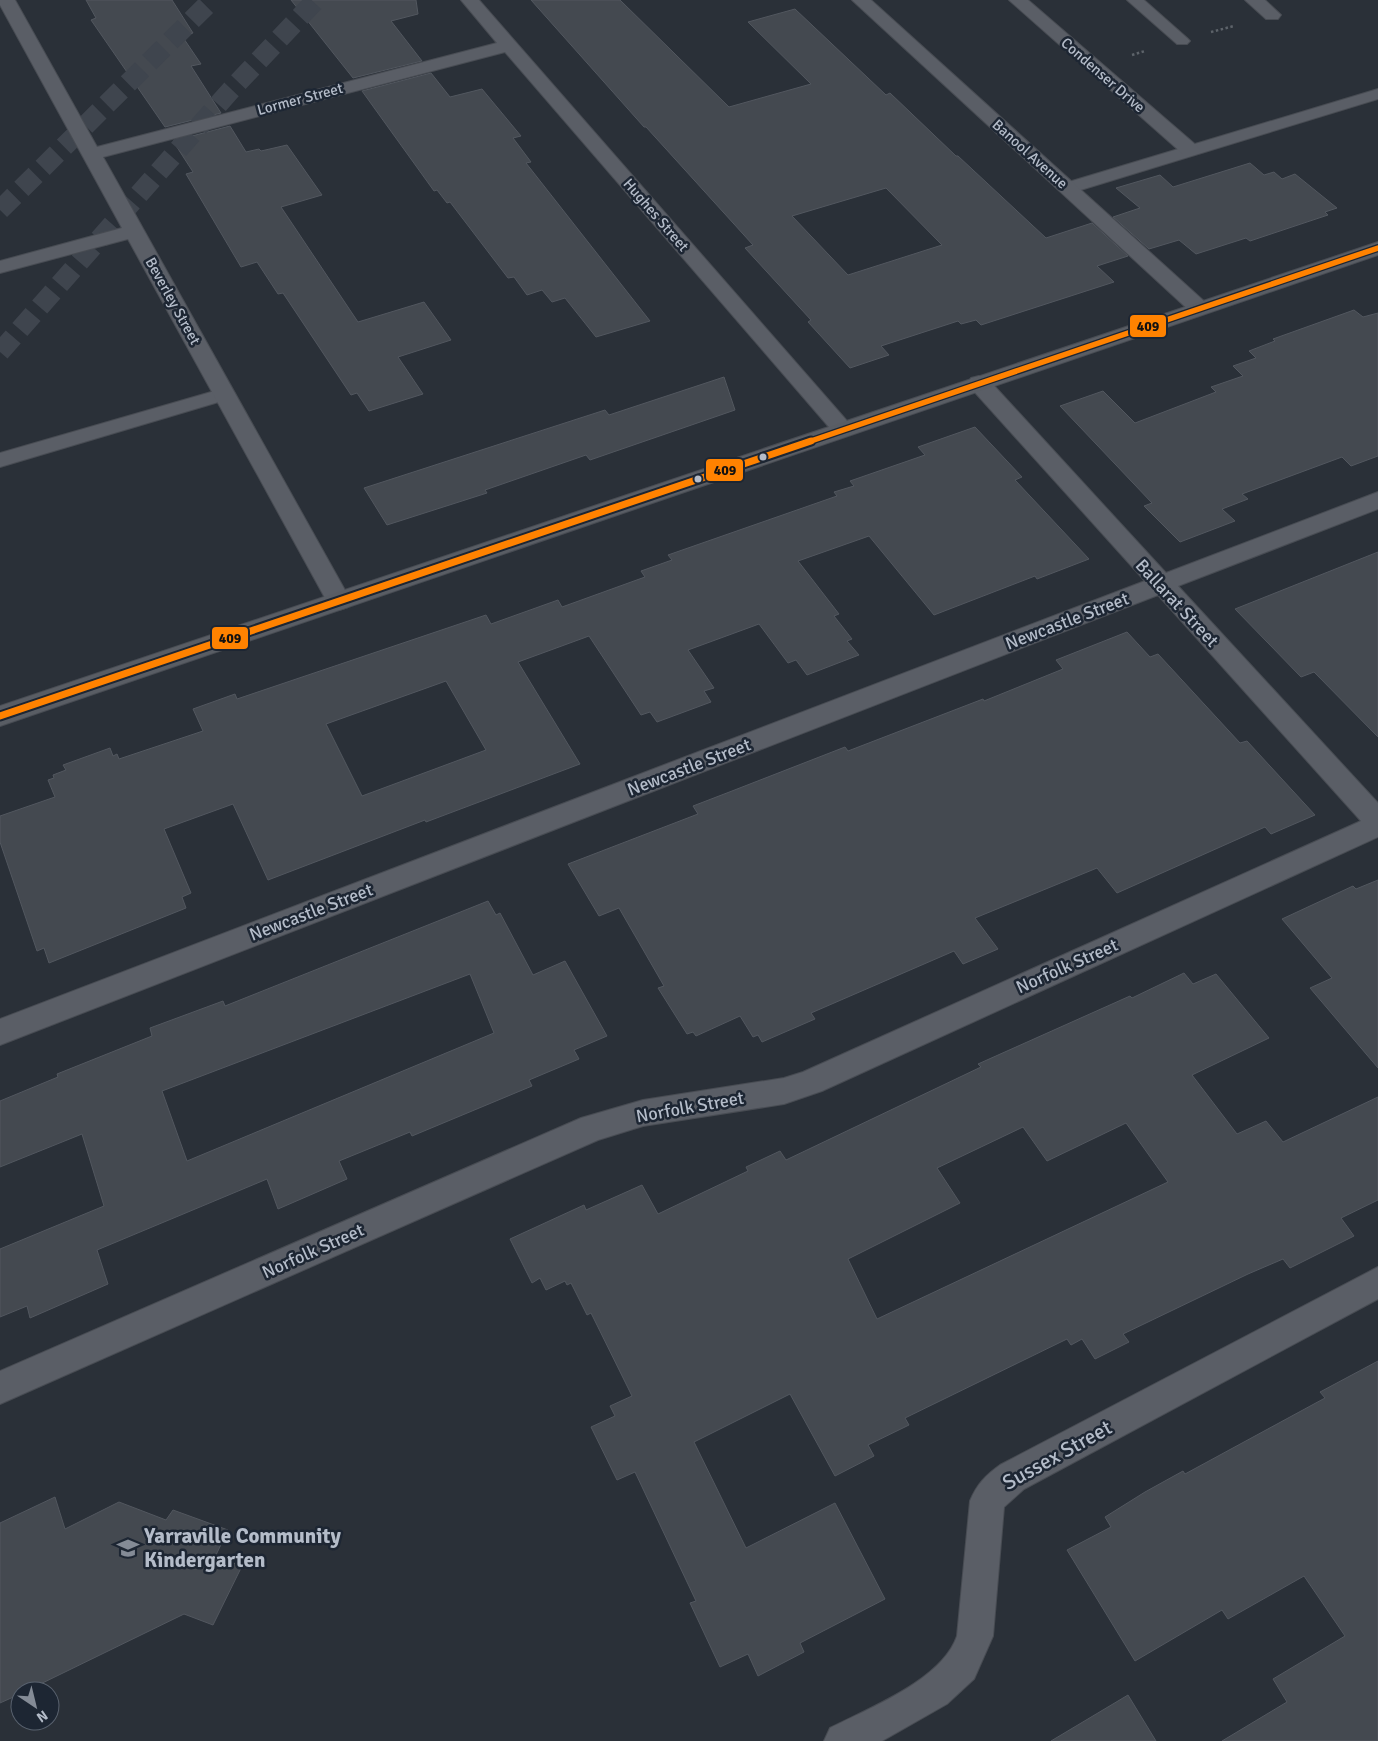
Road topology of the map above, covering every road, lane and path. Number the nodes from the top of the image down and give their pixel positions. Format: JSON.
{"nodes":[{"id":1,"x":6,"y":0,"type":"edge"},
{"id":2,"x":470,"y":0,"type":"edge"},
{"id":3,"x":861,"y":0,"type":"edge"},
{"id":4,"x":1018,"y":0,"type":"edge"},
{"id":5,"x":1135,"y":0,"type":"edge"},
{"id":6,"x":1254,"y":0,"type":"edge"},
{"id":7,"x":1272,"y":15,"type":"dead end"},
{"id":8,"x":1182,"y":41,"type":"dead end"},
{"id":9,"x":509,"y":45,"type":"junction"},
{"id":10,"x":1378,"y":94,"type":"edge"},
{"id":11,"x":1190,"y":150,"type":"junction"},
{"id":12,"x":91,"y":154,"type":"junction"},
{"id":13,"x":1068,"y":188,"type":"junction"},
{"id":14,"x":134,"y":231,"type":"junction"},
{"id":15,"x":1378,"y":248,"type":"edge"},
{"id":16,"x":0,"y":267,"type":"edge"},
{"id":17,"x":1199,"y":308,"type":"junction"},
{"id":18,"x":979,"y":383,"type":"junction"},
{"id":19,"x":225,"y":394,"type":"junction"},
{"id":20,"x":842,"y":430,"type":"junction"},
{"id":21,"x":0,"y":460,"type":"edge"},
{"id":22,"x":1378,"y":500,"type":"edge"},
{"id":23,"x":1160,"y":584,"type":"junction"},
{"id":24,"x":339,"y":601,"type":"junction"},
{"id":25,"x":0,"y":716,"type":"edge"},
{"id":26,"x":1378,"y":821,"type":"edge"},
{"id":27,"x":1378,"y":825,"type":"edge"},
{"id":28,"x":0,"y":1032,"type":"edge"},
{"id":29,"x":1378,"y":1282,"type":"edge"},
{"id":30,"x":0,"y":1388,"type":"edge"},
{"id":31,"x":843,"y":1741,"type":"edge"}],
"edges":[{"from":1,"to":12,"type":"street","name":"Beverley Street"},
{"from":2,"to":9,"type":"street","name":"Hughes Street"},
{"from":3,"to":13,"type":"street","name":"Banool Avenue"},
{"from":4,"to":11,"type":"street","name":"Condenser Drive"},
{"from":5,"to":8,"type":"lane"},
{"from":6,"to":7,"type":"street"},
{"from":9,"to":12,"type":"street","name":"Lormer Street"},
{"from":9,"to":20,"type":"street","name":"Hughes Street"},
{"from":10,"to":11,"type":"lane"},
{"from":11,"to":13,"type":"lane"},
{"from":12,"to":14,"type":"street","name":"Beverley Street"},
{"from":13,"to":17,"type":"street","name":"Banool Avenue"},
{"from":14,"to":16,"type":"street"},
{"from":14,"to":19,"type":"street","name":"Beverley Street"},
{"from":15,"to":17,"type":"main road"},
{"from":17,"to":18,"type":"main road"},
{"from":18,"to":20,"type":"main road"},
{"from":18,"to":23,"type":"street","name":"Ballarat Street"},
{"from":19,"to":21,"type":"lane"},
{"from":19,"to":24,"type":"street","name":"Beverley Street"},
{"from":20,"to":24,"type":"main road"},
{"from":22,"to":23,"type":"street","name":"Newcastle Street"},
{"from":23,"to":26,"type":"street","name":"Ballarat Street"},
{"from":23,"to":28,"type":"street","name":"Newcastle Street"},
{"from":24,"to":25,"type":"main road"},
{"from":27,"to":30,"type":"street","name":"Norfolk Street"},
{"from":29,"to":31,"type":"street","name":"Sussex Street"}]}
